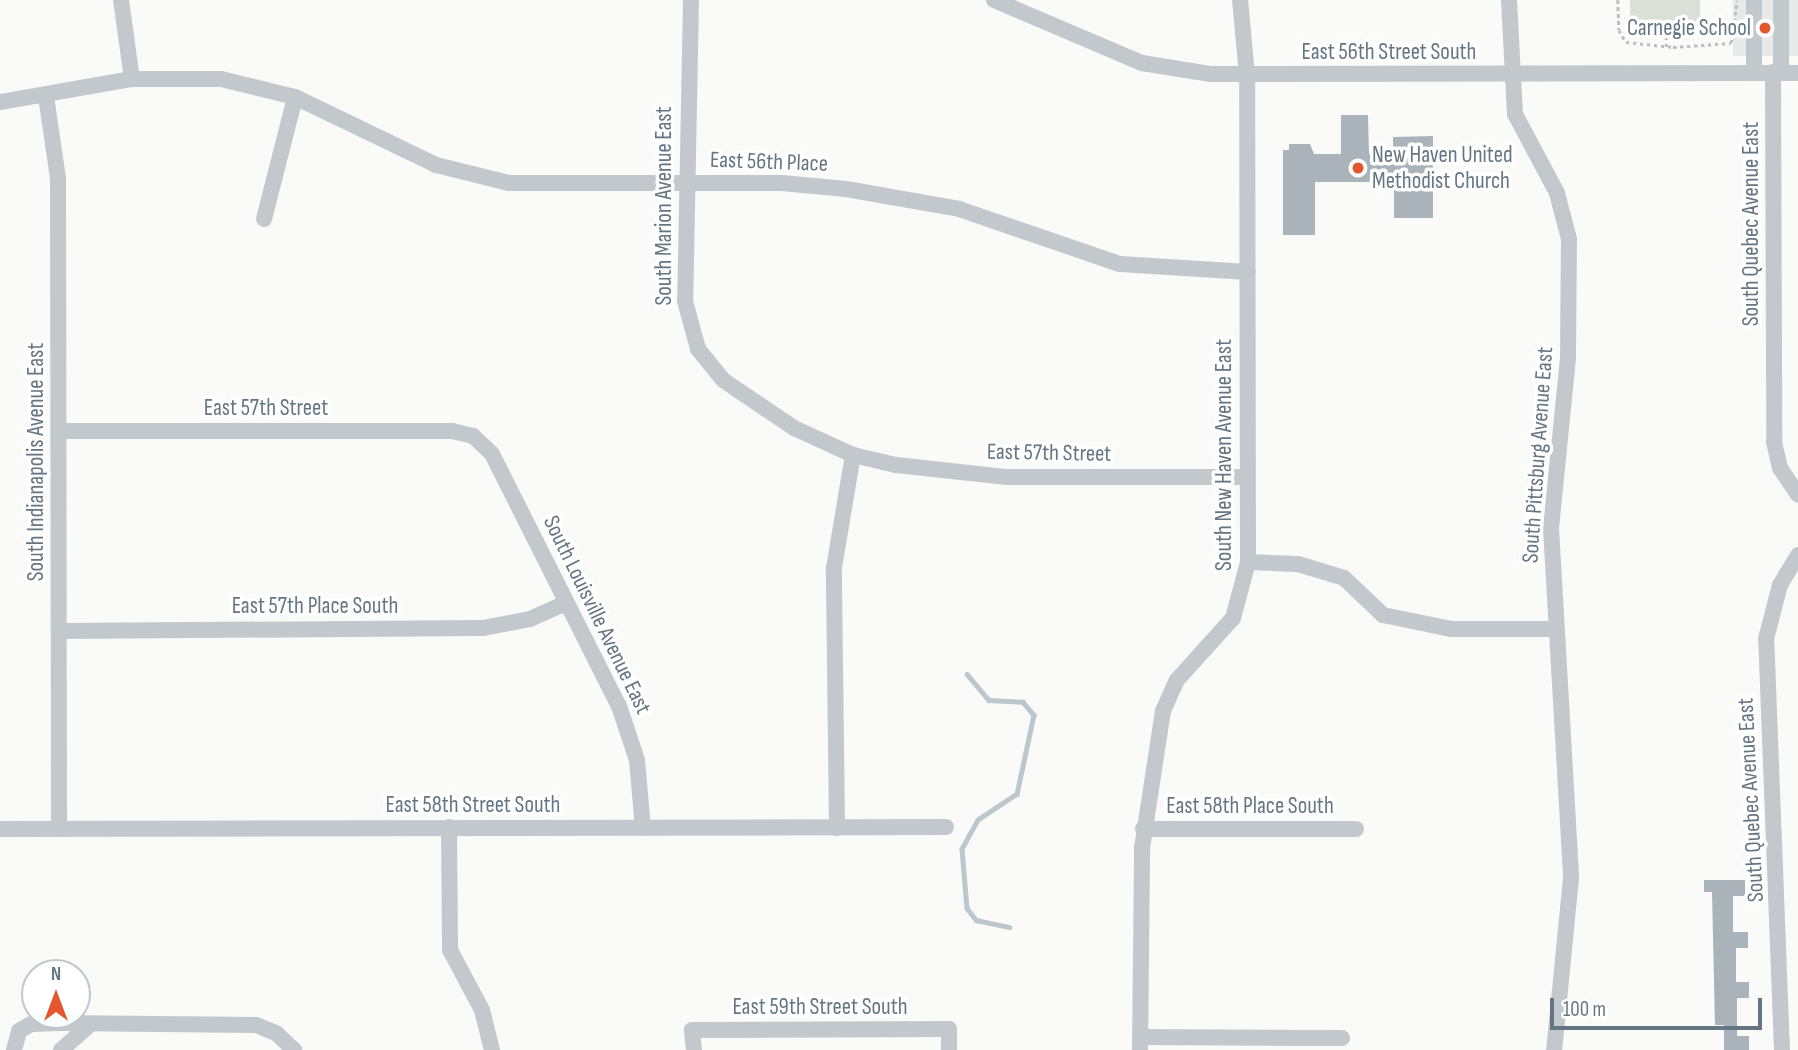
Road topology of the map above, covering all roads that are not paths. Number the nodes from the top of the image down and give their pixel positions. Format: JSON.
{"nodes":[{"id":1,"x":121,"y":0,"type":"edge"},
{"id":2,"x":691,"y":0,"type":"edge"},
{"id":3,"x":994,"y":0,"type":"edge"},
{"id":4,"x":1240,"y":0,"type":"edge"},
{"id":5,"x":1509,"y":0,"type":"edge"},
{"id":6,"x":1754,"y":0,"type":"edge"},
{"id":7,"x":1781,"y":0,"type":"edge"},
{"id":8,"x":1777,"y":72,"type":"junction"},
{"id":9,"x":1798,"y":72,"type":"edge"},
{"id":10,"x":1754,"y":73,"type":"junction"},
{"id":11,"x":1509,"y":74,"type":"junction"},
{"id":12,"x":1247,"y":75,"type":"junction"},
{"id":13,"x":132,"y":79,"type":"junction"},
{"id":14,"x":47,"y":96,"type":"junction"},
{"id":15,"x":295,"y":97,"type":"junction"},
{"id":16,"x":0,"y":102,"type":"edge"},
{"id":17,"x":687,"y":183,"type":"junction"},
{"id":18,"x":264,"y":219,"type":"dead end"},
{"id":19,"x":1248,"y":272,"type":"junction"},
{"id":20,"x":59,"y":431,"type":"junction"},
{"id":21,"x":473,"y":436,"type":"joint"},
{"id":22,"x":853,"y":455,"type":"junction"},
{"id":23,"x":1247,"y":477,"type":"junction"},
{"id":24,"x":1798,"y":495,"type":"edge"},
{"id":25,"x":1798,"y":555,"type":"edge"},
{"id":26,"x":1248,"y":562,"type":"junction"},
{"id":27,"x":566,"y":603,"type":"junction"},
{"id":28,"x":1556,"y":629,"type":"junction"},
{"id":29,"x":59,"y":631,"type":"junction"},
{"id":30,"x":449,"y":827,"type":"junction"},
{"id":31,"x":946,"y":827,"type":"dead end"},
{"id":32,"x":643,"y":828,"type":"junction"},
{"id":33,"x":837,"y":828,"type":"junction"},
{"id":34,"x":0,"y":829,"type":"edge"},
{"id":35,"x":1143,"y":829,"type":"junction"},
{"id":36,"x":1356,"y":829,"type":"dead end"},
{"id":37,"x":60,"y":830,"type":"junction"},
{"id":38,"x":91,"y":1027,"type":"edge"},
{"id":39,"x":22,"y":1029,"type":"edge"},
{"id":40,"x":86,"y":1029,"type":"edge"},
{"id":41,"x":1342,"y":1038,"type":"dead end"},
{"id":42,"x":1140,"y":1044,"type":"edge"},
{"id":43,"x":14,"y":1050,"type":"edge"},
{"id":44,"x":61,"y":1050,"type":"edge"},
{"id":45,"x":294,"y":1050,"type":"edge"},
{"id":46,"x":492,"y":1050,"type":"edge"},
{"id":47,"x":694,"y":1050,"type":"edge"},
{"id":48,"x":949,"y":1050,"type":"edge"},
{"id":49,"x":1554,"y":1050,"type":"edge"},
{"id":50,"x":1782,"y":1050,"type":"edge"}],
"edges":[{"from":1,"to":13,"type":"street"},
{"from":2,"to":17,"type":"street","name":"South Marion Avenue East"},
{"from":3,"to":12,"type":"street","name":"East 56th Street South"},
{"from":4,"to":12,"type":"street","name":"South New Haven Avenue East"},
{"from":5,"to":11,"type":"street","name":"South Pittsburg Avenue East"},
{"from":6,"to":10,"type":"street"},
{"from":7,"to":8,"type":"street","name":"South Quebec Avenue East"},
{"from":8,"to":9,"type":"street","name":"East 56th Street South"},
{"from":8,"to":10,"type":"street","name":"East 56th Street South"},
{"from":8,"to":24,"type":"street","name":"South Quebec Avenue East"},
{"from":10,"to":11,"type":"street","name":"East 56th Street South"},
{"from":11,"to":12,"type":"street","name":"East 56th Street South"},
{"from":11,"to":28,"type":"street","name":"South Pittsburg Avenue East"},
{"from":12,"to":19,"type":"street","name":"South New Haven Avenue East"},
{"from":13,"to":14,"type":"street","name":"East 56th Place"},
{"from":13,"to":15,"type":"street","name":"East 56th Place"},
{"from":14,"to":16,"type":"street","name":"East 56th Place"},
{"from":14,"to":20,"type":"street","name":"South Indianapolis Avenue East"},
{"from":15,"to":17,"type":"street","name":"East 56th Place"},
{"from":15,"to":18,"type":"street"},
{"from":17,"to":19,"type":"street","name":"East 56th Place"},
{"from":17,"to":22,"type":"street","name":"South Marion Avenue East"},
{"from":19,"to":23,"type":"street","name":"South New Haven Avenue East"},
{"from":20,"to":21,"type":"street","name":"East 57th Street"},
{"from":20,"to":29,"type":"street","name":"South Indianapolis Avenue East"},
{"from":21,"to":27,"type":"street","name":"South Louisville Avenue East"},
{"from":22,"to":23,"type":"street","name":"East 57th Street"},
{"from":22,"to":33,"type":"street"},
{"from":23,"to":26,"type":"street","name":"South New Haven Avenue East"},
{"from":25,"to":50,"type":"street","name":"South Quebec Avenue East"},
{"from":26,"to":28,"type":"street"},
{"from":26,"to":35,"type":"street","name":"South New Haven Avenue East"},
{"from":27,"to":29,"type":"street","name":"East 57th Place South"},
{"from":27,"to":32,"type":"street","name":"South Louisville Avenue East"},
{"from":28,"to":49,"type":"street","name":"South Pittsburg Avenue East"},
{"from":29,"to":37,"type":"street","name":"South Indianapolis Avenue East"},
{"from":30,"to":32,"type":"street","name":"East 58th Street South"},
{"from":30,"to":37,"type":"street","name":"East 58th Street South"},
{"from":30,"to":46,"type":"street"},
{"from":31,"to":33,"type":"street","name":"East 58th Street South"},
{"from":32,"to":33,"type":"street","name":"East 58th Street South"},
{"from":34,"to":37,"type":"street","name":"East 58th Street South"},
{"from":35,"to":36,"type":"street","name":"East 58th Place South"},
{"from":35,"to":42,"type":"street","name":"South New Haven Avenue East"},
{"from":38,"to":45,"type":"street"},
{"from":39,"to":43,"type":"street"},
{"from":40,"to":44,"type":"street"},
{"from":41,"to":42,"type":"street"},
{"from":47,"to":48,"type":"street","name":"East 59th Street South"}]}
